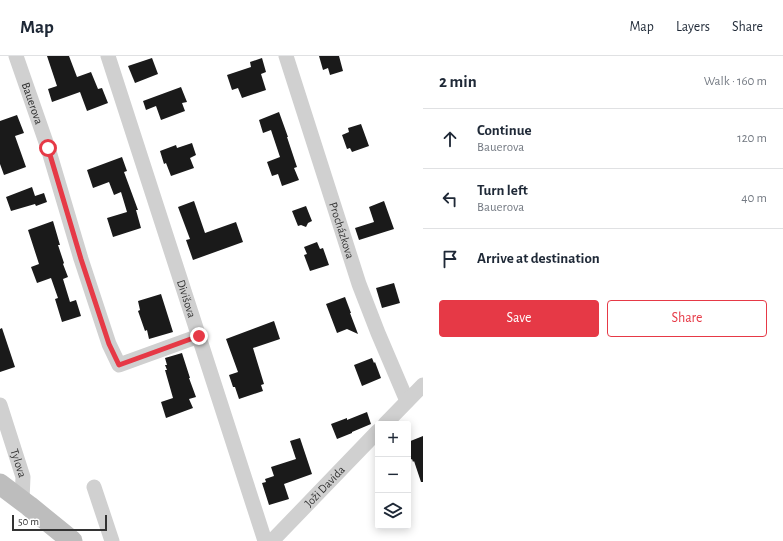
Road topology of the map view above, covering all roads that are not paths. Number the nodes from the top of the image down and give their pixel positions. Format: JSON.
{"nodes":[{"id":1,"x":16,"y":56,"type":"edge"},
{"id":2,"x":108,"y":56,"type":"edge"},
{"id":3,"x":286,"y":56,"type":"edge"},
{"id":4,"x":199,"y":336,"type":"junction"},
{"id":5,"x":423,"y":385,"type":"edge"},
{"id":6,"x":407,"y":401,"type":"junction"},
{"id":7,"x":0,"y":405,"type":"edge"},
{"id":8,"x":388,"y":421,"type":"edge"},
{"id":9,"x":375,"y":434,"type":"edge"},
{"id":10,"x":0,"y":484,"type":"edge"},
{"id":11,"x":94,"y":486,"type":"dead end"},
{"id":12,"x":22,"y":500,"type":"junction"},
{"id":13,"x":72,"y":541,"type":"edge"},
{"id":14,"x":112,"y":541,"type":"edge"},
{"id":15,"x":265,"y":541,"type":"edge"},
{"id":16,"x":272,"y":541,"type":"edge"}],
"edges":[{"from":1,"to":4,"type":"street","name":"Bauerova"},
{"from":2,"to":4,"type":"street","name":"Divišova"},
{"from":3,"to":6,"type":"street","name":"Procházkova"},
{"from":4,"to":15,"type":"street","name":"Divišova"},
{"from":5,"to":6,"type":"street"},
{"from":6,"to":8,"type":"street"},
{"from":7,"to":12,"type":"street","name":"Tylova"},
{"from":9,"to":16,"type":"street","name":"Joži Davida"},
{"from":10,"to":12,"type":"main road"},
{"from":11,"to":14,"type":"street"},
{"from":12,"to":13,"type":"main road"}]}
